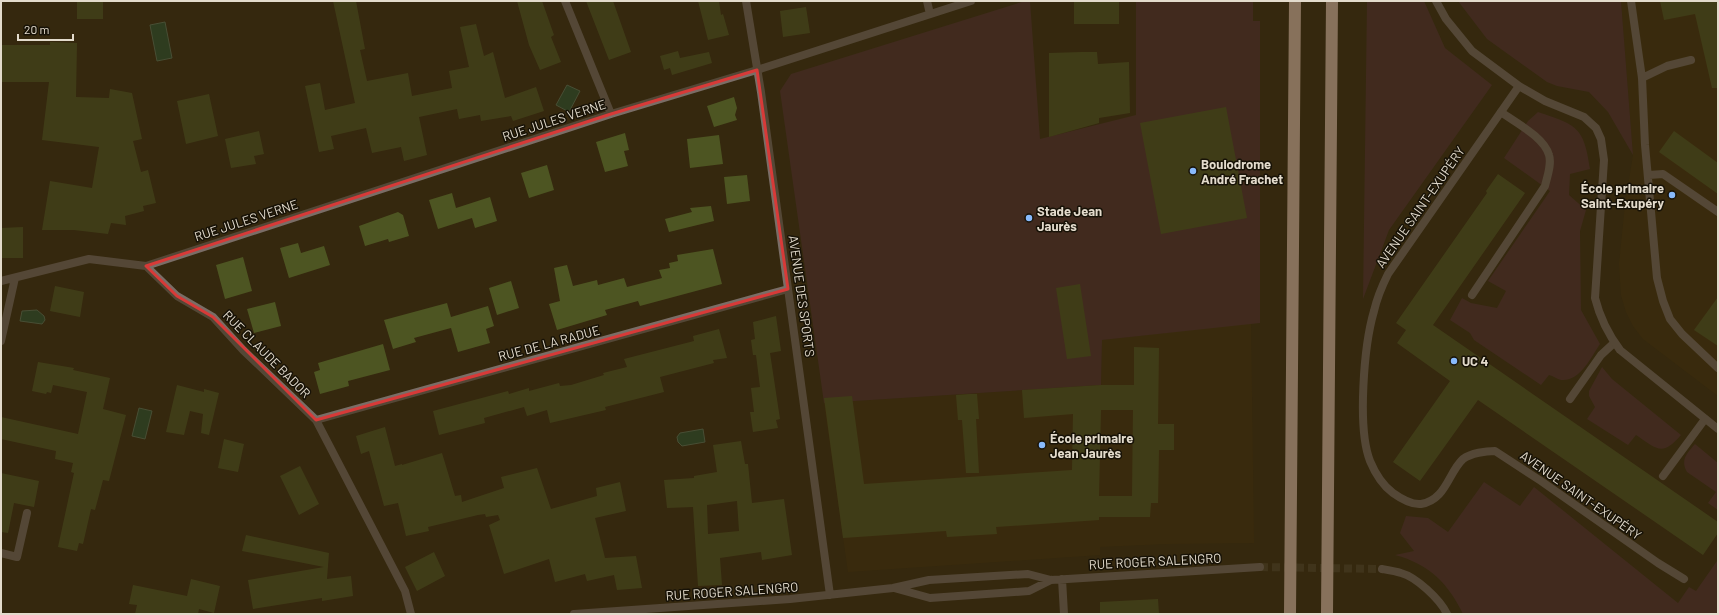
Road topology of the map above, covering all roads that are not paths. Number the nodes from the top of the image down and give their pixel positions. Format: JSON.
{"nodes":[{"id":1,"x":565,"y":1,"type":"edge"},
{"id":2,"x":746,"y":1,"type":"edge"},
{"id":3,"x":927,"y":1,"type":"edge"},
{"id":4,"x":971,"y":1,"type":"edge"},
{"id":5,"x":1295,"y":1,"type":"edge"},
{"id":6,"x":1332,"y":1,"type":"edge"},
{"id":7,"x":1436,"y":1,"type":"edge"},
{"id":8,"x":1631,"y":1,"type":"edge"},
{"id":9,"x":930,"y":14,"type":"junction"},
{"id":10,"x":1690,"y":60,"type":"dead end"},
{"id":11,"x":757,"y":70,"type":"junction"},
{"id":12,"x":1642,"y":78,"type":"junction"},
{"id":13,"x":1519,"y":86,"type":"junction"},
{"id":14,"x":1501,"y":112,"type":"junction"},
{"id":15,"x":611,"y":114,"type":"junction"},
{"id":16,"x":1649,"y":175,"type":"junction"},
{"id":17,"x":1718,"y":212,"type":"edge"},
{"id":18,"x":146,"y":266,"type":"junction"},
{"id":19,"x":15,"y":278,"type":"junction"},
{"id":20,"x":1,"y":281,"type":"edge"},
{"id":21,"x":788,"y":289,"type":"junction"},
{"id":22,"x":1472,"y":295,"type":"dead end"},
{"id":23,"x":1,"y":341,"type":"edge"},
{"id":24,"x":1614,"y":342,"type":"junction"},
{"id":25,"x":1718,"y":368,"type":"edge"},
{"id":26,"x":1570,"y":399,"type":"dead end"},
{"id":27,"x":1705,"y":419,"type":"junction"},
{"id":28,"x":316,"y":420,"type":"junction"},
{"id":29,"x":1718,"y":429,"type":"edge"},
{"id":30,"x":1663,"y":476,"type":"dead end"},
{"id":31,"x":27,"y":513,"type":"dead end"},
{"id":32,"x":1,"y":553,"type":"edge"},
{"id":33,"x":1260,"y":567,"type":"tunnel mouth"},
{"id":34,"x":1382,"y":569,"type":"tunnel mouth"},
{"id":35,"x":1062,"y":579,"type":"junction"},
{"id":36,"x":1684,"y":579,"type":"dead end"},
{"id":37,"x":1051,"y":580,"type":"junction"},
{"id":38,"x":893,"y":588,"type":"junction"},
{"id":39,"x":830,"y":595,"type":"junction"},
{"id":40,"x":411,"y":614,"type":"edge"},
{"id":41,"x":574,"y":614,"type":"edge"},
{"id":42,"x":1064,"y":614,"type":"edge"},
{"id":43,"x":1290,"y":614,"type":"edge"},
{"id":44,"x":1327,"y":614,"type":"edge"},
{"id":45,"x":1447,"y":614,"type":"edge"}],
"edges":[{"from":1,"to":15,"type":"street"},
{"from":2,"to":11,"type":"street","name":"AVENUE DES SPORTS"},
{"from":3,"to":9,"type":"street"},
{"from":4,"to":9,"type":"street","name":"RUE JULES VERNE"},
{"from":5,"to":43,"type":"highway"},
{"from":6,"to":44,"type":"highway"},
{"from":7,"to":13,"type":"street"},
{"from":8,"to":12,"type":"street"},
{"from":9,"to":11,"type":"street","name":"RUE JULES VERNE"},
{"from":10,"to":12,"type":"street"},
{"from":11,"to":15,"type":"street","name":"RUE JULES VERNE"},
{"from":11,"to":21,"type":"street","name":"AVENUE DES SPORTS"},
{"from":12,"to":16,"type":"street"},
{"from":13,"to":14,"type":"street","name":"AVENUE SAINT-EXUPÉRY"},
{"from":13,"to":24,"type":"street"},
{"from":14,"to":22,"type":"street"},
{"from":14,"to":36,"type":"street","name":"AVENUE SAINT-EXUPÉRY"},
{"from":15,"to":18,"type":"street","name":"RUE JULES VERNE"},
{"from":16,"to":17,"type":"street"},
{"from":16,"to":25,"type":"street"},
{"from":18,"to":19,"type":"street"},
{"from":18,"to":28,"type":"street","name":"RUE CLAUDE BADOR"},
{"from":19,"to":20,"type":"street"},
{"from":19,"to":23,"type":"street"},
{"from":21,"to":28,"type":"street","name":"RUE DE LA RADUE"},
{"from":21,"to":39,"type":"street","name":"AVENUE DES SPORTS"},
{"from":24,"to":26,"type":"street"},
{"from":24,"to":27,"type":"street"},
{"from":27,"to":29,"type":"street"},
{"from":27,"to":30,"type":"street"},
{"from":28,"to":40,"type":"street","name":"RUE CLAUDE BADOR"},
{"from":31,"to":32,"type":"street"},
{"from":33,"to":35,"type":"street","name":"RUE ROGER SALENGRO"},
{"from":34,"to":45,"type":"street"},
{"from":35,"to":37,"type":"street","name":"RUE ROGER SALENGRO"},
{"from":35,"to":42,"type":"street"},
{"from":37,"to":38,"type":"street","name":"RUE ROGER SALENGRO"},
{"from":37,"to":38,"type":"street","name":"RUE ROGER SALENGRO"},
{"from":38,"to":39,"type":"street","name":"RUE ROGER SALENGRO"},
{"from":39,"to":41,"type":"street","name":"RUE ROGER SALENGRO"}]}
